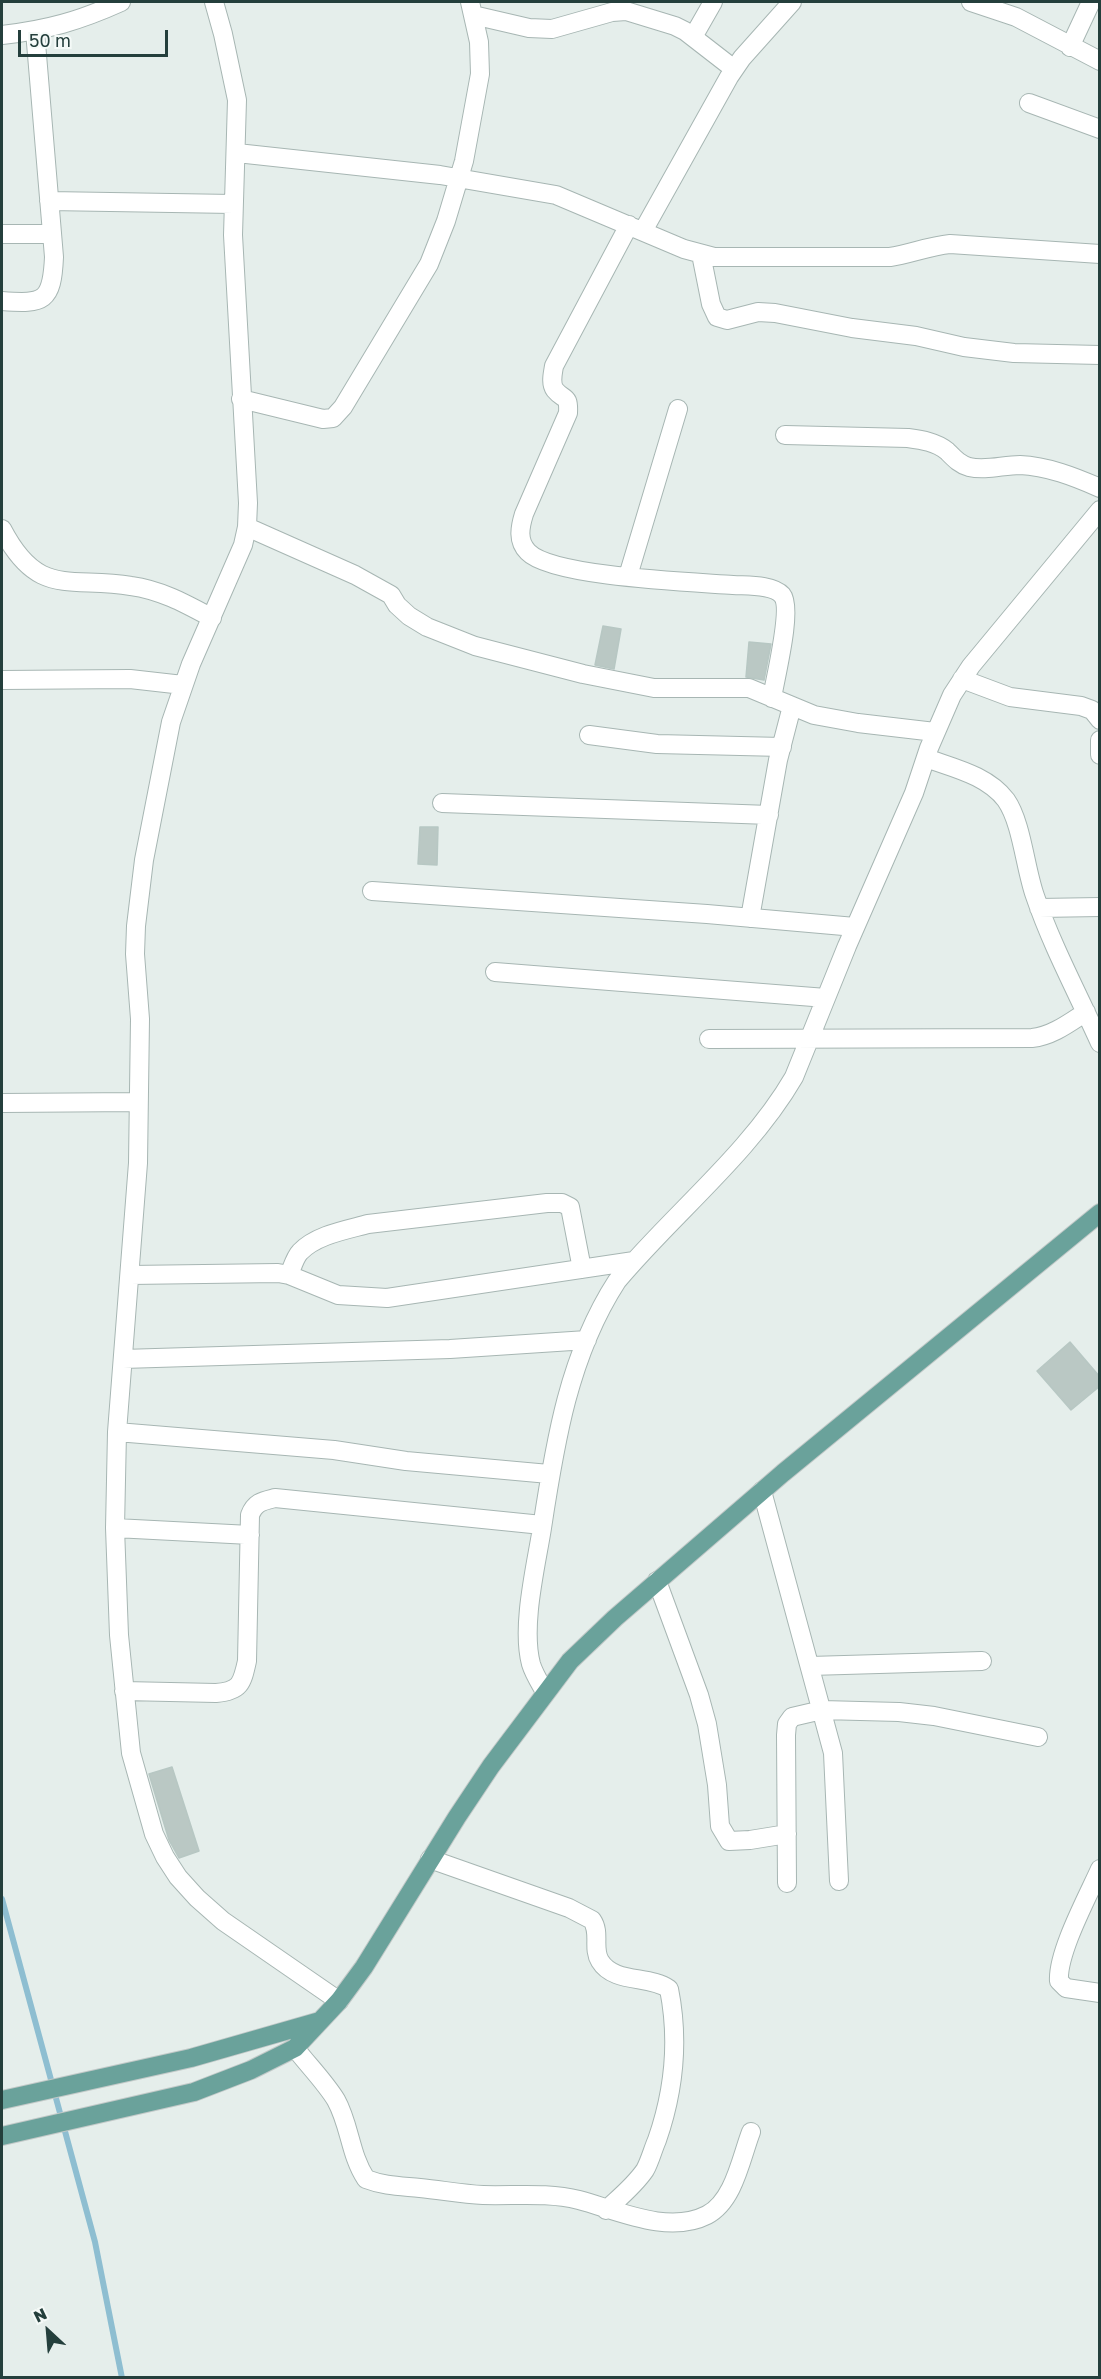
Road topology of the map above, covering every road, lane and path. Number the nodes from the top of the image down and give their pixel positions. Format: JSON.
{"nodes":[{"id":1,"x":121,"y":2,"type":"edge"},
{"id":2,"x":214,"y":2,"type":"edge"},
{"id":3,"x":713,"y":2,"type":"edge"},
{"id":4,"x":792,"y":2,"type":"edge"},
{"id":5,"x":971,"y":2,"type":"edge"},
{"id":6,"x":1091,"y":2,"type":"edge"},
{"id":7,"x":471,"y":8,"type":"edge"},
{"id":8,"x":1018,"y":9,"type":"edge"},
{"id":9,"x":34,"y":31,"type":"junction"},
{"id":10,"x":2,"y":35,"type":"edge"},
{"id":11,"x":693,"y":37,"type":"junction"},
{"id":12,"x":1070,"y":47,"type":"junction"},
{"id":13,"x":1100,"y":62,"type":"edge"},
{"id":14,"x":734,"y":69,"type":"junction"},
{"id":15,"x":1029,"y":103,"type":"dead end"},
{"id":16,"x":1100,"y":129,"type":"edge"},
{"id":17,"x":237,"y":153,"type":"junction"},
{"id":18,"x":458,"y":178,"type":"junction"},
{"id":19,"x":49,"y":201,"type":"junction"},
{"id":20,"x":233,"y":204,"type":"junction"},
{"id":21,"x":636,"y":228,"type":"junction"},
{"id":22,"x":2,"y":234,"type":"edge"},
{"id":23,"x":52,"y":234,"type":"junction"},
{"id":24,"x":701,"y":254,"type":"junction"},
{"id":25,"x":1100,"y":254,"type":"edge"},
{"id":26,"x":2,"y":301,"type":"edge"},
{"id":27,"x":1100,"y":355,"type":"edge"},
{"id":28,"x":241,"y":399,"type":"junction"},
{"id":29,"x":678,"y":409,"type":"dead end"},
{"id":30,"x":785,"y":435,"type":"dead end"},
{"id":31,"x":1100,"y":488,"type":"edge"},
{"id":32,"x":1100,"y":510,"type":"edge"},
{"id":33,"x":247,"y":527,"type":"junction"},
{"id":34,"x":2,"y":529,"type":"edge"},
{"id":35,"x":628,"y":576,"type":"junction"},
{"id":36,"x":212,"y":618,"type":"junction"},
{"id":37,"x":962,"y":679,"type":"junction"},
{"id":38,"x":2,"y":680,"type":"edge"},
{"id":39,"x":183,"y":685,"type":"junction"},
{"id":40,"x":771,"y":698,"type":"junction"},
{"id":41,"x":792,"y":706,"type":"junction"},
{"id":42,"x":1100,"y":720,"type":"edge"},
{"id":43,"x":936,"y":732,"type":"junction"},
{"id":44,"x":589,"y":735,"type":"dead end"},
{"id":45,"x":1100,"y":740,"type":"edge"},
{"id":46,"x":782,"y":747,"type":"junction"},
{"id":47,"x":1100,"y":755,"type":"edge"},
{"id":48,"x":926,"y":758,"type":"junction"},
{"id":49,"x":442,"y":803,"type":"dead end"},
{"id":50,"x":769,"y":815,"type":"junction"},
{"id":51,"x":372,"y":891,"type":"dead end"},
{"id":52,"x":1100,"y":907,"type":"edge"},
{"id":53,"x":1039,"y":908,"type":"junction"},
{"id":54,"x":750,"y":918,"type":"junction"},
{"id":55,"x":855,"y":927,"type":"junction"},
{"id":56,"x":495,"y":972,"type":"dead end"},
{"id":57,"x":826,"y":998,"type":"junction"},
{"id":58,"x":1086,"y":1012,"type":"junction"},
{"id":59,"x":709,"y":1039,"type":"dead end"},
{"id":60,"x":810,"y":1039,"type":"junction"},
{"id":61,"x":1100,"y":1043,"type":"edge"},
{"id":62,"x":138,"y":1102,"type":"junction"},
{"id":63,"x":2,"y":1103,"type":"edge"},
{"id":64,"x":1100,"y":1213,"type":"edge"},
{"id":65,"x":634,"y":1261,"type":"junction"},
{"id":66,"x":582,"y":1269,"type":"junction"},
{"id":67,"x":130,"y":1275,"type":"junction"},
{"id":68,"x":290,"y":1275,"type":"junction"},
{"id":69,"x":587,"y":1340,"type":"junction"},
{"id":70,"x":123,"y":1359,"type":"junction"},
{"id":71,"x":117,"y":1432,"type":"junction"},
{"id":72,"x":549,"y":1474,"type":"junction"},
{"id":73,"x":762,"y":1491,"type":"junction"},
{"id":74,"x":542,"y":1526,"type":"junction"},
{"id":75,"x":115,"y":1528,"type":"junction"},
{"id":76,"x":249,"y":1535,"type":"junction"},
{"id":77,"x":657,"y":1581,"type":"junction"},
{"id":78,"x":982,"y":1661,"type":"dead end"},
{"id":79,"x":810,"y":1666,"type":"junction"},
{"id":80,"x":123,"y":1691,"type":"junction"},
{"id":81,"x":545,"y":1692,"type":"junction"},
{"id":82,"x":822,"y":1710,"type":"junction"},
{"id":83,"x":1038,"y":1737,"type":"dead end"},
{"id":84,"x":787,"y":1834,"type":"junction"},
{"id":85,"x":430,"y":1859,"type":"junction"},
{"id":86,"x":1100,"y":1869,"type":"edge"},
{"id":87,"x":839,"y":1881,"type":"dead end"},
{"id":88,"x":787,"y":1883,"type":"dead end"},
{"id":89,"x":1100,"y":1993,"type":"edge"},
{"id":90,"x":339,"y":2001,"type":"junction"},
{"id":91,"x":320,"y":2021,"type":"junction"},
{"id":92,"x":295,"y":2048,"type":"junction"},
{"id":93,"x":2,"y":2100,"type":"edge"},
{"id":94,"x":751,"y":2132,"type":"dead end"},
{"id":95,"x":2,"y":2136,"type":"edge"},
{"id":96,"x":606,"y":2210,"type":"junction"}],
"edges":[{"from":1,"to":9,"type":"street"},
{"from":2,"to":17,"type":"street"},
{"from":3,"to":11,"type":"street"},
{"from":4,"to":14,"type":"street"},
{"from":5,"to":8,"type":"street"},
{"from":6,"to":12,"type":"street"},
{"from":7,"to":11,"type":"street"},
{"from":7,"to":18,"type":"street"},
{"from":8,"to":12,"type":"street"},
{"from":9,"to":10,"type":"street"},
{"from":9,"to":19,"type":"street"},
{"from":11,"to":14,"type":"street"},
{"from":12,"to":13,"type":"street"},
{"from":14,"to":21,"type":"street"},
{"from":15,"to":16,"type":"street"},
{"from":17,"to":18,"type":"street"},
{"from":17,"to":20,"type":"street"},
{"from":18,"to":21,"type":"street"},
{"from":18,"to":28,"type":"street"},
{"from":19,"to":20,"type":"street"},
{"from":19,"to":23,"type":"street"},
{"from":20,"to":28,"type":"street"},
{"from":21,"to":24,"type":"street"},
{"from":21,"to":35,"type":"street"},
{"from":22,"to":23,"type":"street"},
{"from":23,"to":26,"type":"street"},
{"from":24,"to":25,"type":"street"},
{"from":24,"to":27,"type":"street"},
{"from":28,"to":33,"type":"street"},
{"from":29,"to":35,"type":"street"},
{"from":30,"to":31,"type":"street"},
{"from":32,"to":37,"type":"street"},
{"from":33,"to":36,"type":"street"},
{"from":33,"to":40,"type":"street"},
{"from":34,"to":36,"type":"street"},
{"from":35,"to":40,"type":"street"},
{"from":36,"to":39,"type":"street"},
{"from":37,"to":42,"type":"street"},
{"from":37,"to":43,"type":"street"},
{"from":38,"to":39,"type":"street"},
{"from":39,"to":62,"type":"street"},
{"from":40,"to":41,"type":"street"},
{"from":41,"to":43,"type":"street"},
{"from":41,"to":46,"type":"street"},
{"from":43,"to":48,"type":"street"},
{"from":44,"to":46,"type":"street"},
{"from":45,"to":47,"type":"street"},
{"from":46,"to":50,"type":"street"},
{"from":48,"to":53,"type":"street"},
{"from":48,"to":55,"type":"street"},
{"from":49,"to":50,"type":"street"},
{"from":50,"to":54,"type":"street"},
{"from":51,"to":54,"type":"street"},
{"from":52,"to":53,"type":"street"},
{"from":53,"to":58,"type":"street"},
{"from":54,"to":55,"type":"street"},
{"from":55,"to":57,"type":"street"},
{"from":56,"to":57,"type":"street"},
{"from":57,"to":60,"type":"street"},
{"from":58,"to":60,"type":"street"},
{"from":58,"to":61,"type":"street"},
{"from":59,"to":60,"type":"street"},
{"from":60,"to":65,"type":"street"},
{"from":62,"to":63,"type":"street"},
{"from":62,"to":67,"type":"street"},
{"from":64,"to":73,"type":"main road"},
{"from":65,"to":66,"type":"street"},
{"from":65,"to":69,"type":"street"},
{"from":66,"to":68,"type":"street"},
{"from":66,"to":68,"type":"street"},
{"from":67,"to":68,"type":"street"},
{"from":67,"to":70,"type":"street"},
{"from":69,"to":70,"type":"street"},
{"from":69,"to":72,"type":"street"},
{"from":70,"to":71,"type":"street"},
{"from":71,"to":72,"type":"street"},
{"from":71,"to":75,"type":"street"},
{"from":72,"to":74,"type":"street"},
{"from":73,"to":77,"type":"main road"},
{"from":73,"to":79,"type":"street"},
{"from":74,"to":76,"type":"street"},
{"from":74,"to":81,"type":"street"},
{"from":75,"to":76,"type":"street"},
{"from":75,"to":80,"type":"street"},
{"from":76,"to":80,"type":"street"},
{"from":77,"to":81,"type":"main road"},
{"from":77,"to":84,"type":"street"},
{"from":78,"to":79,"type":"street"},
{"from":79,"to":82,"type":"street"},
{"from":80,"to":90,"type":"street"},
{"from":81,"to":85,"type":"main road"},
{"from":82,"to":83,"type":"street"},
{"from":82,"to":84,"type":"street"},
{"from":82,"to":87,"type":"street"},
{"from":84,"to":88,"type":"street"},
{"from":85,"to":90,"type":"main road"},
{"from":85,"to":96,"type":"street"},
{"from":86,"to":89,"type":"street"},
{"from":90,"to":91,"type":"main road"},
{"from":91,"to":92,"type":"main road"},
{"from":91,"to":93,"type":"main road"},
{"from":92,"to":95,"type":"main road"},
{"from":92,"to":96,"type":"street"},
{"from":94,"to":96,"type":"street"}]}
